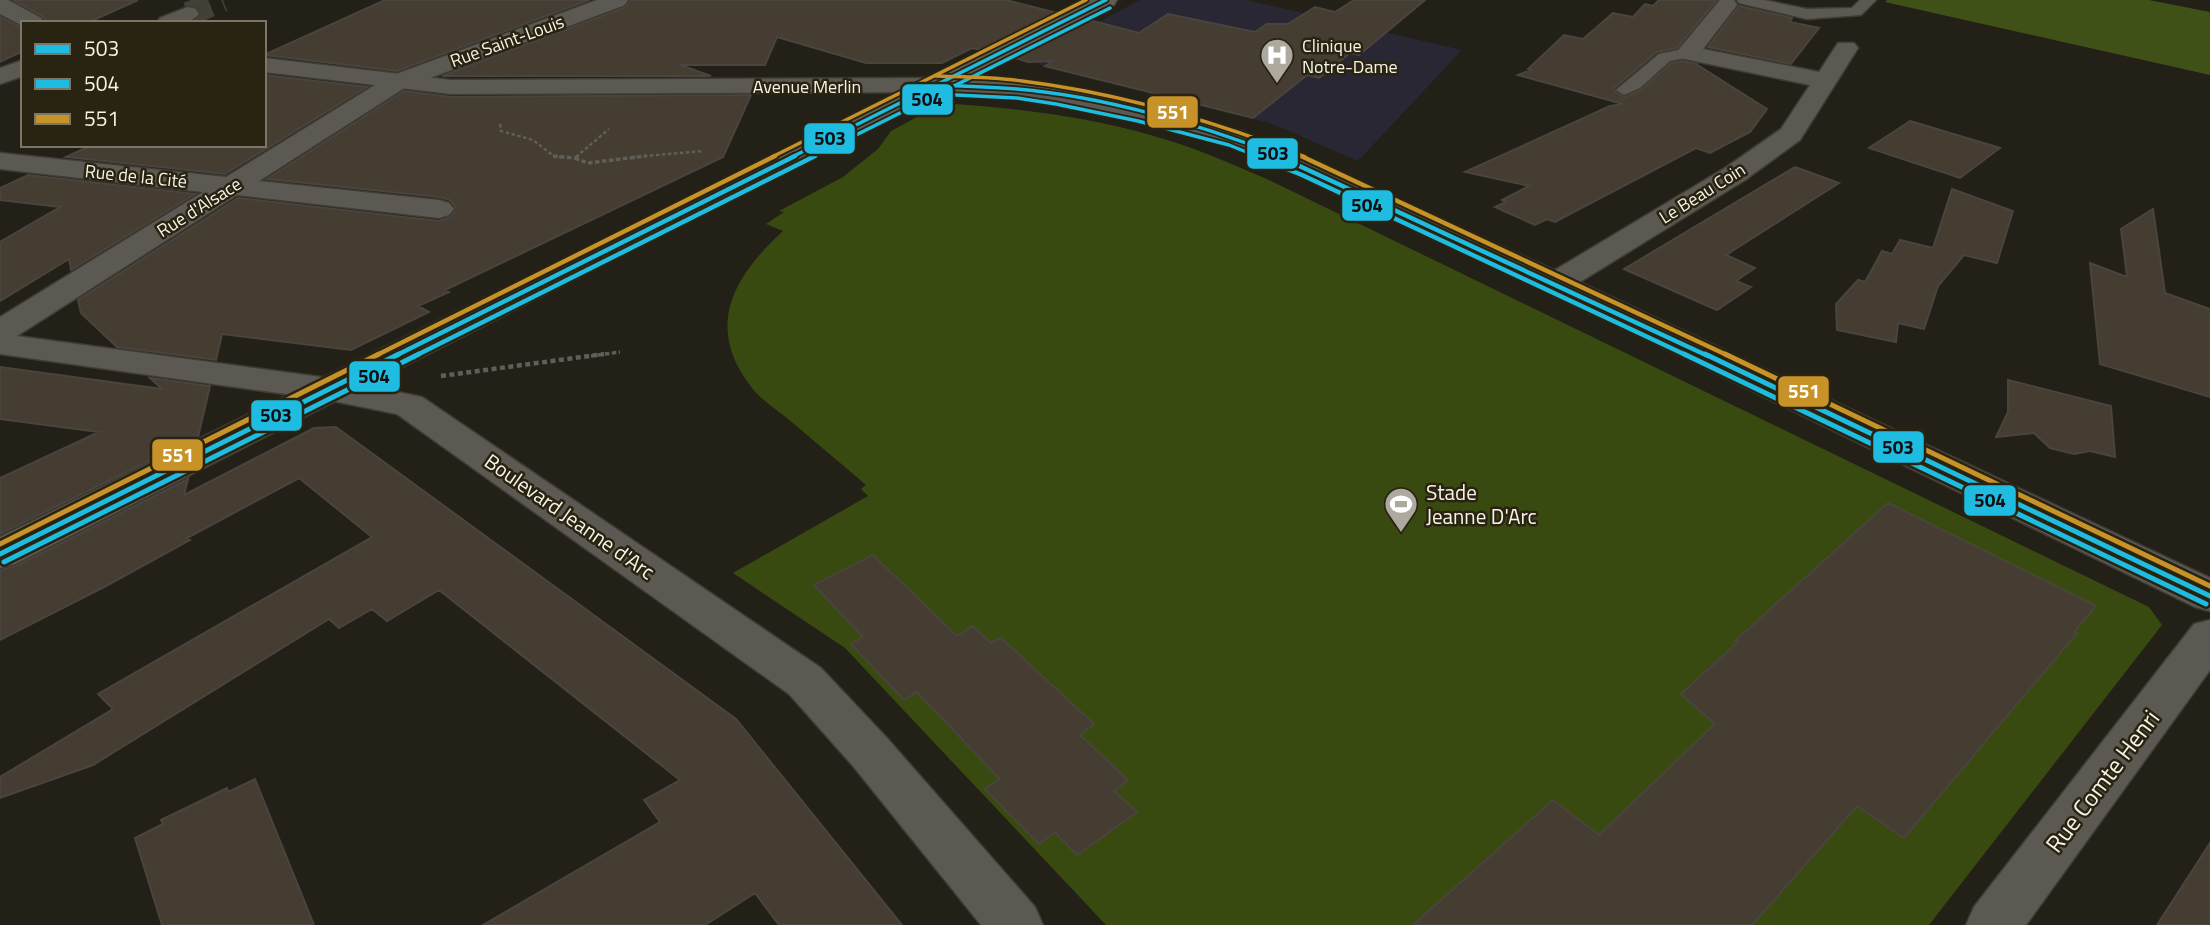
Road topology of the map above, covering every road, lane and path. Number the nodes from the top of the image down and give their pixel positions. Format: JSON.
{"nodes":[{"id":1,"x":617,"y":0,"type":"edge"},
{"id":2,"x":1106,"y":0,"type":"edge"},
{"id":3,"x":1869,"y":0,"type":"edge"},
{"id":4,"x":1735,"y":2,"type":"edge"},
{"id":5,"x":0,"y":5,"type":"edge"},
{"id":6,"x":1856,"y":12,"type":"junction"},
{"id":7,"x":29,"y":21,"type":"edge"},
{"id":8,"x":1852,"y":39,"type":"joint"},
{"id":9,"x":1688,"y":53,"type":"junction"},
{"id":10,"x":266,"y":65,"type":"edge"},
{"id":11,"x":21,"y":68,"type":"edge"},
{"id":12,"x":0,"y":77,"type":"edge"},
{"id":13,"x":1824,"y":80,"type":"junction"},
{"id":14,"x":397,"y":82,"type":"junction"},
{"id":15,"x":936,"y":85,"type":"junction"},
{"id":16,"x":1624,"y":90,"type":"dead end"},
{"id":17,"x":500,"y":124,"type":"dead end"},
{"id":18,"x":609,"y":129,"type":"dead end"},
{"id":19,"x":703,"y":151,"type":"dead end"},
{"id":20,"x":575,"y":158,"type":"junction"},
{"id":21,"x":0,"y":161,"type":"edge"},
{"id":22,"x":231,"y":187,"type":"junction"},
{"id":23,"x":439,"y":209,"type":"dead end"},
{"id":24,"x":1556,"y":283,"type":"junction"},
{"id":25,"x":0,"y":332,"type":"edge"},
{"id":26,"x":0,"y":344,"type":"edge"},
{"id":27,"x":620,"y":352,"type":"dead end"},
{"id":28,"x":433,"y":377,"type":"dead end"},
{"id":29,"x":328,"y":389,"type":"junction"},
{"id":30,"x":0,"y":554,"type":"edge"},
{"id":31,"x":2210,"y":596,"type":"edge"},
{"id":32,"x":2210,"y":636,"type":"edge"},
{"id":33,"x":1015,"y":925,"type":"edge"},
{"id":34,"x":1994,"y":925,"type":"edge"}],
"edges":[{"from":1,"to":14,"type":"street","name":"Rue Saint-Louis"},
{"from":2,"to":15,"type":"main road"},
{"from":3,"to":6,"type":"lane"},
{"from":4,"to":6,"type":"lane"},
{"from":4,"to":9,"type":"street"},
{"from":5,"to":7,"type":"street"},
{"from":6,"to":8,"type":"lane"},
{"from":8,"to":13,"type":"street","name":"Le Beau Coin"},
{"from":9,"to":13,"type":"street"},
{"from":9,"to":16,"type":"lane"},
{"from":10,"to":14,"type":"street","name":"Avenue Merlin"},
{"from":11,"to":12,"type":"street"},
{"from":13,"to":24,"type":"street","name":"Le Beau Coin"},
{"from":14,"to":15,"type":"street","name":"Avenue Merlin"},
{"from":14,"to":22,"type":"street","name":"Rue d'Alsace"},
{"from":15,"to":24,"type":"street","name":"Avenue Merlin"},
{"from":15,"to":29,"type":"main road"},
{"from":17,"to":20,"type":"path"},
{"from":18,"to":20,"type":"path"},
{"from":19,"to":20,"type":"path"},
{"from":21,"to":22,"type":"street","name":"Rue de la Cité"},
{"from":22,"to":23,"type":"street","name":"Rue de la Cité"},
{"from":22,"to":25,"type":"street","name":"Rue d'Alsace"},
{"from":24,"to":31,"type":"street","name":"Avenue Merlin"},
{"from":26,"to":29,"type":"street","name":"Boulevard Jeanne d'Arc"},
{"from":27,"to":28,"type":"path"},
{"from":29,"to":30,"type":"main road"},
{"from":29,"to":33,"type":"street","name":"Boulevard Jeanne d'Arc"},
{"from":32,"to":34,"type":"street","name":"Rue Comte Henri"}]}
